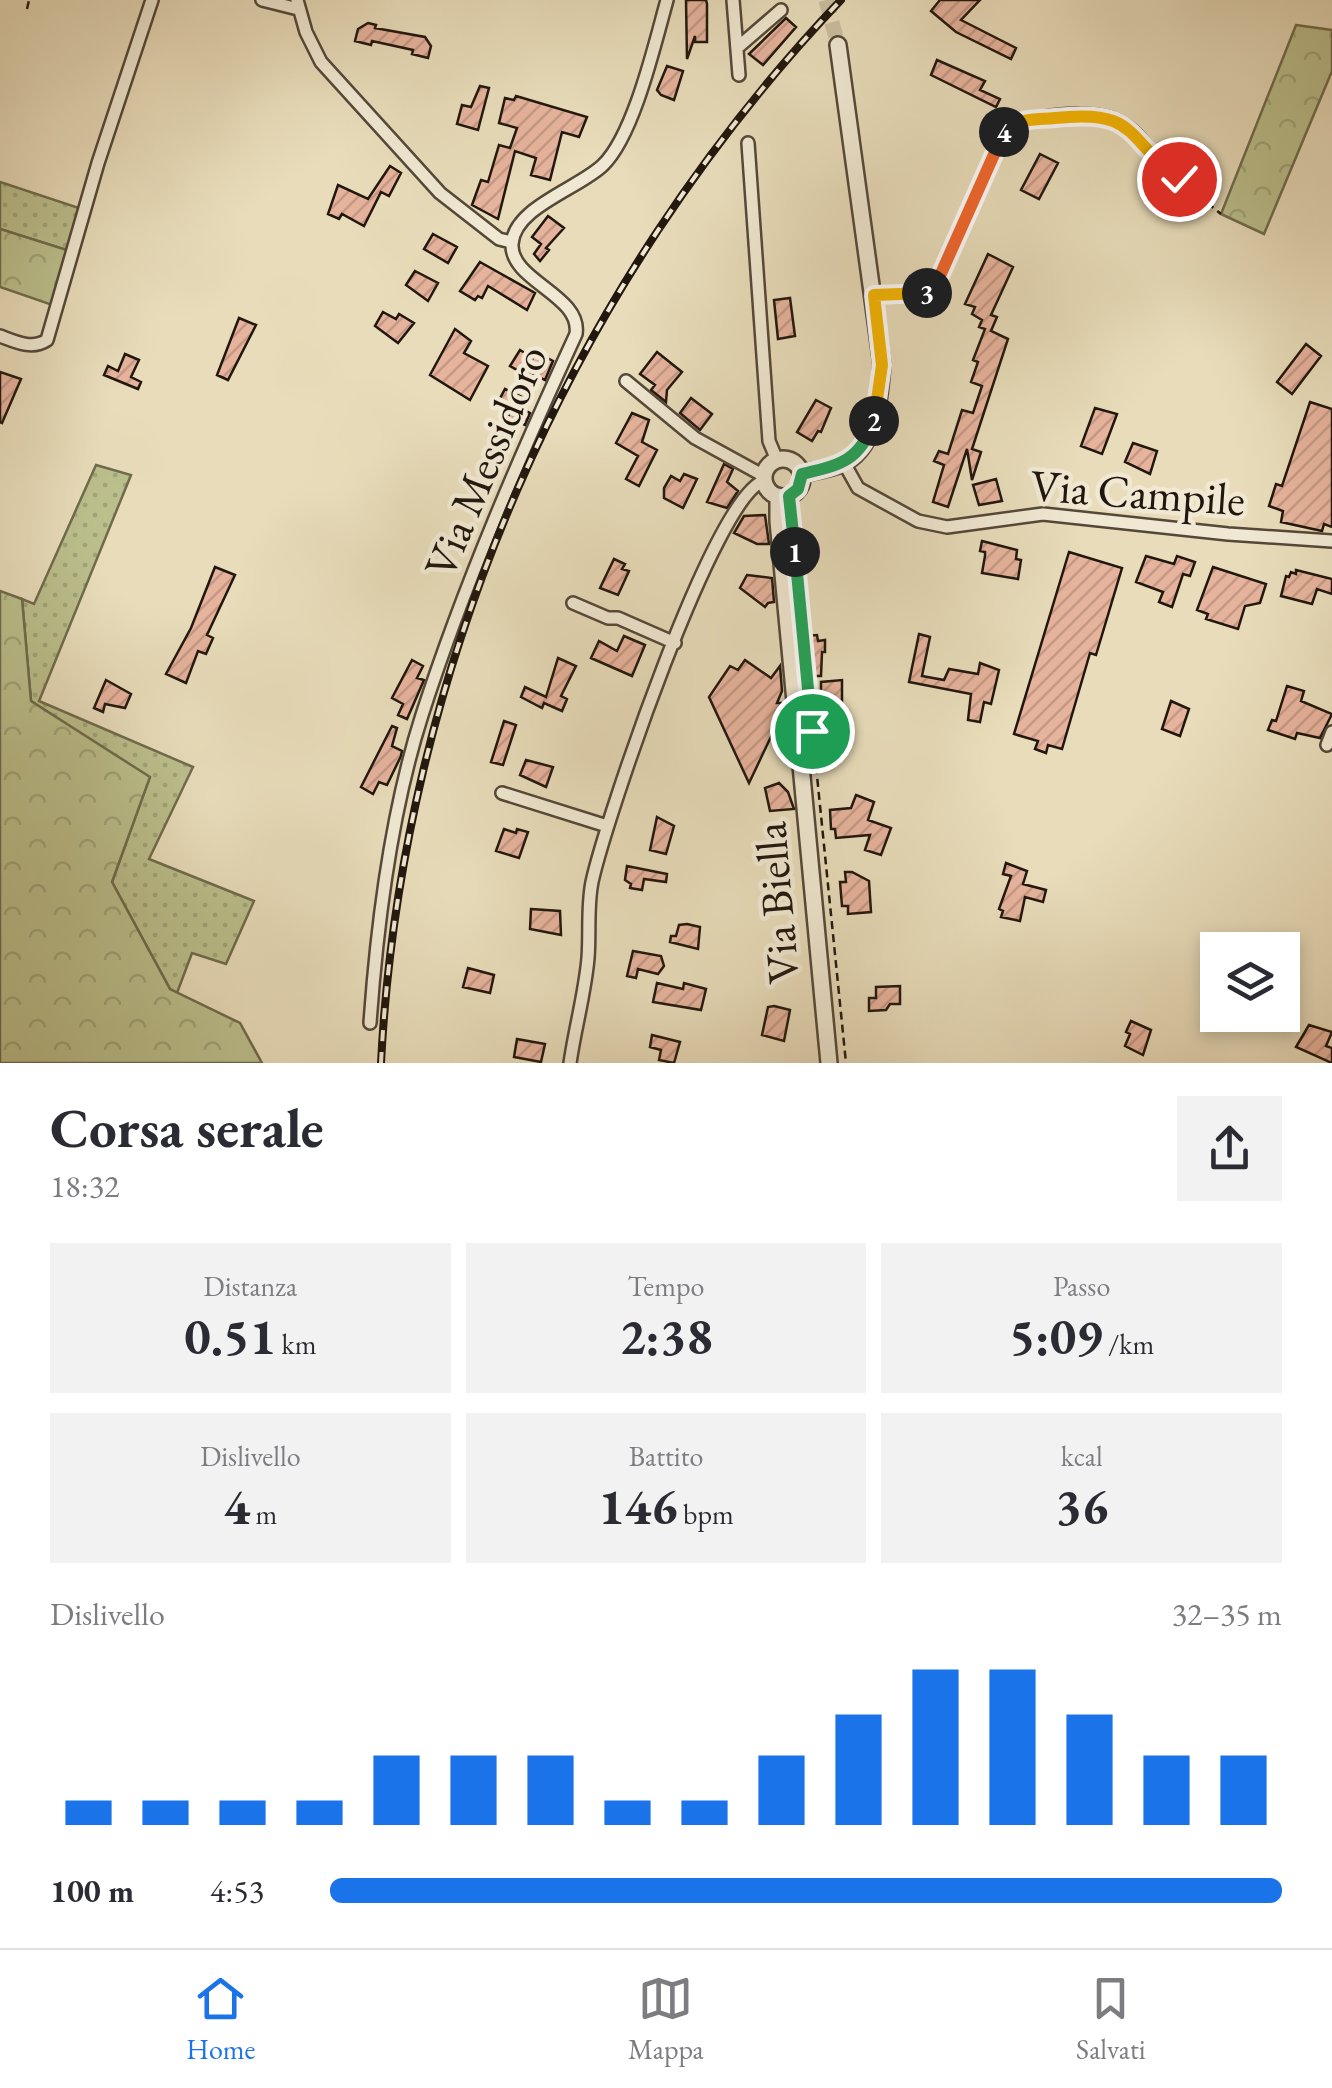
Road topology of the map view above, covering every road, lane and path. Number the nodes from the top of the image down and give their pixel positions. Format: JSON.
{"nodes":[{"id":1,"x":28,"y":0,"type":"edge"},
{"id":2,"x":152,"y":0,"type":"edge"},
{"id":3,"x":262,"y":0,"type":"edge"},
{"id":4,"x":666,"y":0,"type":"edge"},
{"id":5,"x":733,"y":0,"type":"edge"},
{"id":6,"x":297,"y":5,"type":"edge"},
{"id":7,"x":26,"y":9,"type":"dead end"},
{"id":8,"x":780,"y":10,"type":"dead end"},
{"id":9,"x":838,"y":45,"type":"tunnel mouth"},
{"id":10,"x":737,"y":48,"type":"junction"},
{"id":11,"x":740,"y":75,"type":"dead end"},
{"id":12,"x":748,"y":143,"type":"dead end"},
{"id":13,"x":1168,"y":171,"type":"joint"},
{"id":14,"x":1221,"y":214,"type":"dead end"},
{"id":15,"x":512,"y":242,"type":"junction"},
{"id":16,"x":874,"y":295,"type":"junction"},
{"id":17,"x":0,"y":336,"type":"edge"},
{"id":18,"x":626,"y":381,"type":"dead end"},
{"id":19,"x":777,"y":460,"type":"junction"},
{"id":20,"x":844,"y":464,"type":"junction"},
{"id":21,"x":802,"y":474,"type":"junction"},
{"id":22,"x":764,"y":478,"type":"junction"},
{"id":23,"x":778,"y":496,"type":"junction"},
{"id":24,"x":1332,"y":540,"type":"edge"},
{"id":25,"x":573,"y":603,"type":"dead end"},
{"id":26,"x":675,"y":643,"type":"junction"},
{"id":27,"x":1332,"y":732,"type":"edge"},
{"id":28,"x":1327,"y":746,"type":"dead end"},
{"id":29,"x":814,"y":750,"type":"dead end"},
{"id":30,"x":502,"y":793,"type":"dead end"},
{"id":31,"x":606,"y":826,"type":"junction"},
{"id":32,"x":370,"y":1022,"type":"dead end"},
{"id":33,"x":570,"y":1063,"type":"edge"},
{"id":34,"x":829,"y":1063,"type":"edge"},
{"id":35,"x":846,"y":1063,"type":"edge"}],
"edges":[{"from":1,"to":7,"type":"path"},
{"from":2,"to":17,"type":"street"},
{"from":3,"to":6,"type":"street"},
{"from":4,"to":15,"type":"street"},
{"from":5,"to":10,"type":"street"},
{"from":6,"to":15,"type":"street"},
{"from":8,"to":10,"type":"street"},
{"from":9,"to":16,"type":"street"},
{"from":10,"to":11,"type":"street"},
{"from":12,"to":19,"type":"street"},
{"from":13,"to":14,"type":"path"},
{"from":13,"to":16,"type":"street"},
{"from":15,"to":32,"type":"street","name":"Via Messidoro"},
{"from":16,"to":20,"type":"street"},
{"from":18,"to":22,"type":"street"},
{"from":19,"to":21,"type":"street"},
{"from":19,"to":22,"type":"street"},
{"from":20,"to":21,"type":"street"},
{"from":20,"to":24,"type":"street","name":"Via Campile"},
{"from":21,"to":23,"type":"street"},
{"from":22,"to":23,"type":"street"},
{"from":22,"to":26,"type":"street"},
{"from":23,"to":34,"type":"street","name":"Via Biella"},
{"from":25,"to":26,"type":"street"},
{"from":26,"to":31,"type":"street"},
{"from":27,"to":28,"type":"street"},
{"from":29,"to":35,"type":"path"},
{"from":30,"to":31,"type":"street"},
{"from":31,"to":33,"type":"street"}]}
